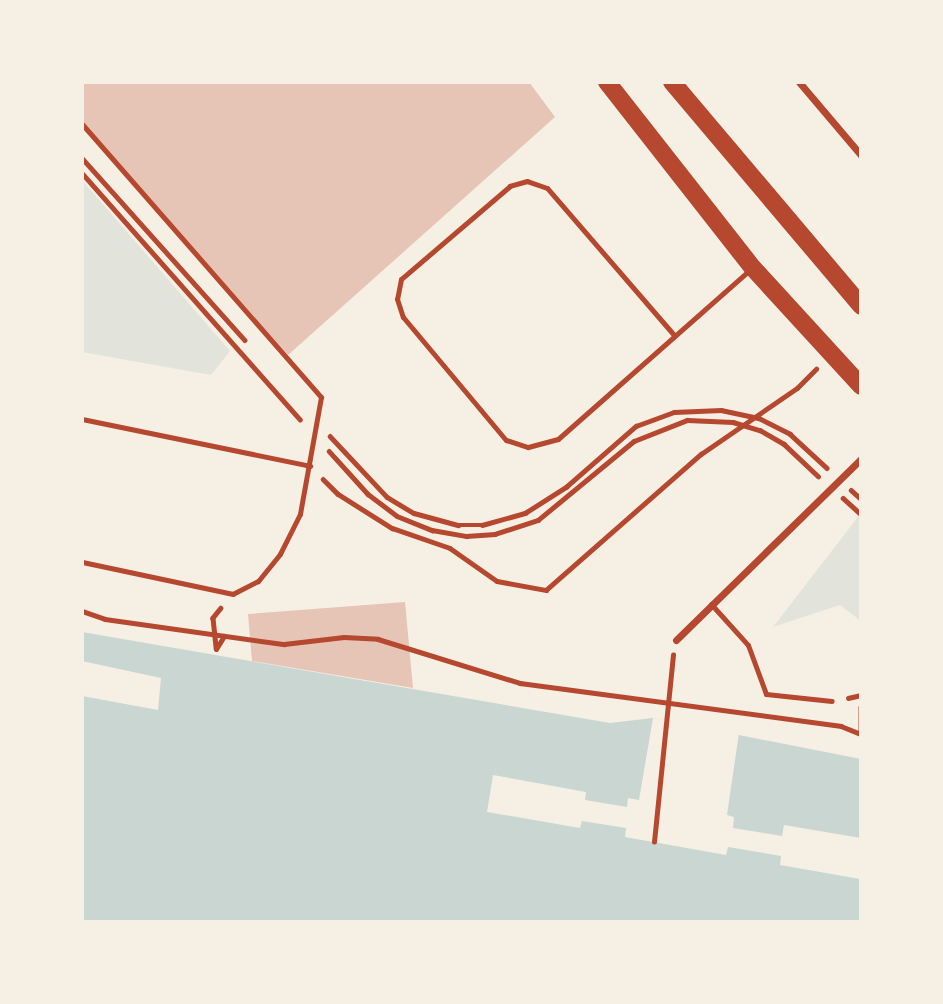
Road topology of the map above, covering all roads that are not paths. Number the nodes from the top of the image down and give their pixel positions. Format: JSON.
{"nodes":[{"id":1,"x":607,"y":82,"type":"edge"},
{"id":2,"x":672,"y":82,"type":"edge"},
{"id":3,"x":799,"y":82,"type":"edge"},
{"id":4,"x":82,"y":124,"type":"edge"},
{"id":5,"x":861,"y":155,"type":"edge"},
{"id":6,"x":752,"y":268,"type":"junction"},
{"id":7,"x":861,"y":306,"type":"edge"},
{"id":8,"x":674,"y":335,"type":"junction"},
{"id":9,"x":861,"y":386,"type":"edge"},
{"id":10,"x":82,"y":419,"type":"edge"},
{"id":11,"x":861,"y":459,"type":"edge"},
{"id":12,"x":310,"y":466,"type":"junction"},
{"id":13,"x":82,"y":562,"type":"edge"},
{"id":14,"x":711,"y":604,"type":"junction"},
{"id":15,"x":676,"y":640,"type":"road end"},
{"id":16,"x":832,"y":701,"type":"dead end"}],
"edges":[{"from":1,"to":6,"type":"main road"},
{"from":2,"to":7,"type":"main road"},
{"from":3,"to":5,"type":"street"},
{"from":4,"to":12,"type":"lane"},
{"from":6,"to":8,"type":"lane"},
{"from":6,"to":9,"type":"main road"},
{"from":8,"to":8,"type":"lane"},
{"from":10,"to":12,"type":"lane"},
{"from":11,"to":14,"type":"street"},
{"from":12,"to":13,"type":"lane"},
{"from":14,"to":15,"type":"street"},
{"from":14,"to":16,"type":"lane"}]}
